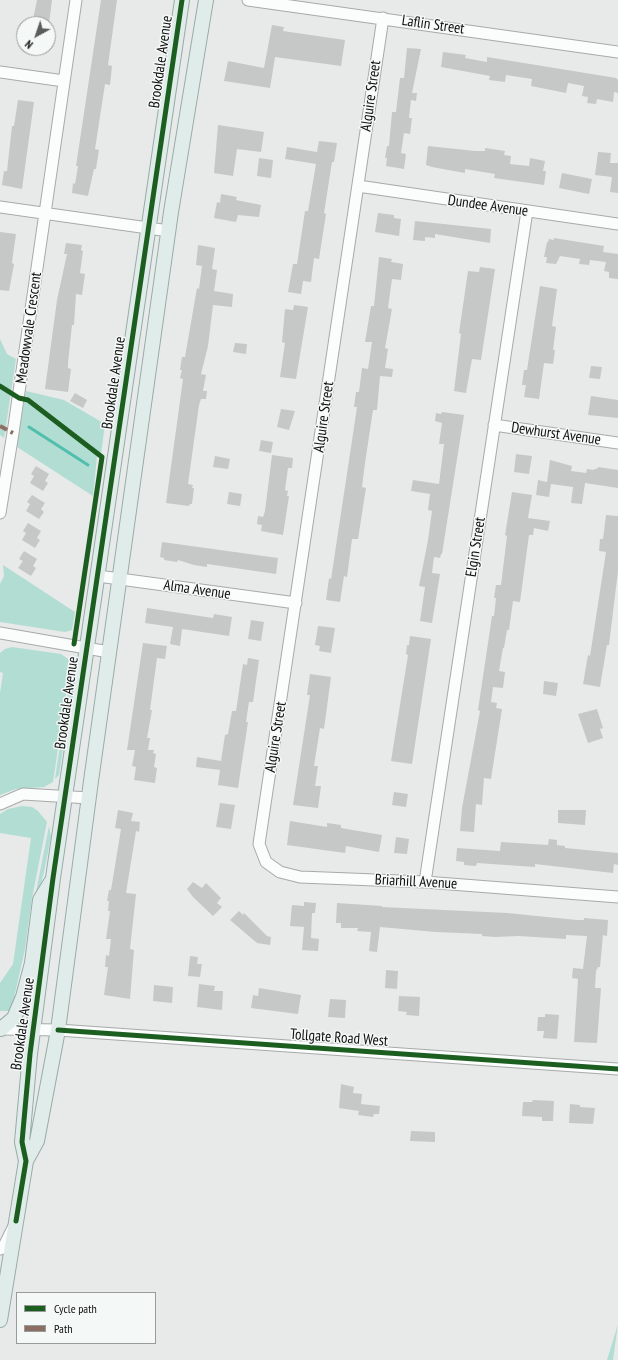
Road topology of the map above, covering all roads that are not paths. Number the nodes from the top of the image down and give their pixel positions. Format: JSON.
{"nodes":[{"id":1,"x":76,"y":0,"type":"edge"},
{"id":2,"x":182,"y":0,"type":"edge"},
{"id":3,"x":206,"y":0,"type":"edge"},
{"id":4,"x":248,"y":0,"type":"edge"},
{"id":5,"x":383,"y":18,"type":"junction"},
{"id":6,"x":618,"y":52,"type":"edge"},
{"id":7,"x":0,"y":72,"type":"edge"},
{"id":8,"x":64,"y":81,"type":"junction"},
{"id":9,"x":358,"y":186,"type":"junction"},
{"id":10,"x":0,"y":207,"type":"edge"},
{"id":11,"x":526,"y":211,"type":"junction"},
{"id":12,"x":46,"y":214,"type":"junction"},
{"id":13,"x":618,"y":224,"type":"edge"},
{"id":14,"x":148,"y":230,"type":"junction"},
{"id":15,"x":169,"y":231,"type":"junction"},
{"id":16,"x":494,"y":426,"type":"junction"},
{"id":17,"x":618,"y":443,"type":"edge"},
{"id":18,"x":0,"y":513,"type":"edge"},
{"id":19,"x":98,"y":576,"type":"junction"},
{"id":20,"x":120,"y":579,"type":"junction"},
{"id":21,"x":296,"y":602,"type":"junction"},
{"id":22,"x":0,"y":633,"type":"edge"},
{"id":23,"x":88,"y":647,"type":"junction"},
{"id":24,"x":109,"y":652,"type":"junction"},
{"id":25,"x":66,"y":798,"type":"junction"},
{"id":26,"x":89,"y":798,"type":"junction"},
{"id":27,"x":0,"y":804,"type":"edge"},
{"id":28,"x":264,"y":816,"type":"joint"},
{"id":29,"x":54,"y":878,"type":"junction"},
{"id":30,"x":425,"y":882,"type":"junction"},
{"id":31,"x":618,"y":897,"type":"edge"},
{"id":32,"x":1,"y":1029,"type":"edge"},
{"id":33,"x":35,"y":1030,"type":"junction"},
{"id":34,"x":58,"y":1030,"type":"junction"},
{"id":35,"x":618,"y":1069,"type":"edge"},
{"id":36,"x":26,"y":1161,"type":"junction"},
{"id":37,"x":16,"y":1221,"type":"junction"},
{"id":38,"x":0,"y":1249,"type":"edge"},
{"id":39,"x":0,"y":1320,"type":"edge"}],
"edges":[{"from":1,"to":8,"type":"street","name":"Meadowvale Crescent"},
{"from":2,"to":14,"type":"main road","name":"Brookdale Avenue"},
{"from":3,"to":15,"type":"main road","name":"Brookdale Avenue"},
{"from":4,"to":5,"type":"street","name":"Laflin Street"},
{"from":5,"to":6,"type":"street","name":"Laflin Street"},
{"from":5,"to":9,"type":"street","name":"Alguire Street"},
{"from":7,"to":8,"type":"street"},
{"from":8,"to":12,"type":"street","name":"Meadowvale Crescent"},
{"from":9,"to":11,"type":"street","name":"Dundee Avenue"},
{"from":9,"to":21,"type":"street","name":"Alguire Street"},
{"from":10,"to":12,"type":"street"},
{"from":11,"to":13,"type":"street","name":"Dundee Avenue"},
{"from":11,"to":16,"type":"street","name":"Elgin Street"},
{"from":12,"to":14,"type":"street"},
{"from":12,"to":18,"type":"street","name":"Meadowvale Crescent"},
{"from":14,"to":15,"type":"street"},
{"from":14,"to":19,"type":"main road","name":"Brookdale Avenue"},
{"from":15,"to":20,"type":"main road","name":"Brookdale Avenue"},
{"from":16,"to":17,"type":"street","name":"Dewhurst Avenue"},
{"from":16,"to":30,"type":"street","name":"Elgin Street"},
{"from":19,"to":20,"type":"street","name":"Alma Avenue"},
{"from":19,"to":23,"type":"main road","name":"Brookdale Avenue"},
{"from":20,"to":21,"type":"street","name":"Alma Avenue"},
{"from":20,"to":24,"type":"main road","name":"Brookdale Avenue"},
{"from":21,"to":28,"type":"street","name":"Alguire Street"},
{"from":22,"to":23,"type":"street"},
{"from":23,"to":24,"type":"street"},
{"from":23,"to":25,"type":"main road","name":"Brookdale Avenue"},
{"from":24,"to":26,"type":"main road","name":"Brookdale Avenue"},
{"from":25,"to":26,"type":"street"},
{"from":25,"to":27,"type":"street"},
{"from":25,"to":29,"type":"main road","name":"Brookdale Avenue"},
{"from":26,"to":34,"type":"main road","name":"Brookdale Avenue"},
{"from":28,"to":30,"type":"street","name":"Briarhill Avenue"},
{"from":29,"to":32,"type":"main road"},
{"from":29,"to":33,"type":"main road","name":"Brookdale Avenue"},
{"from":30,"to":31,"type":"street","name":"Briarhill Avenue"},
{"from":32,"to":33,"type":"street","name":"Tollgate Road West"},
{"from":33,"to":34,"type":"street","name":"Tollgate Road West"},
{"from":33,"to":36,"type":"main road","name":"Brookdale Avenue"},
{"from":34,"to":35,"type":"street","name":"Tollgate Road West"},
{"from":34,"to":36,"type":"main road","name":"Brookdale Avenue"},
{"from":36,"to":37,"type":"main road","name":"Brookdale Avenue"},
{"from":37,"to":38,"type":"street"},
{"from":37,"to":39,"type":"main road","name":"Brookdale Avenue"}]}
